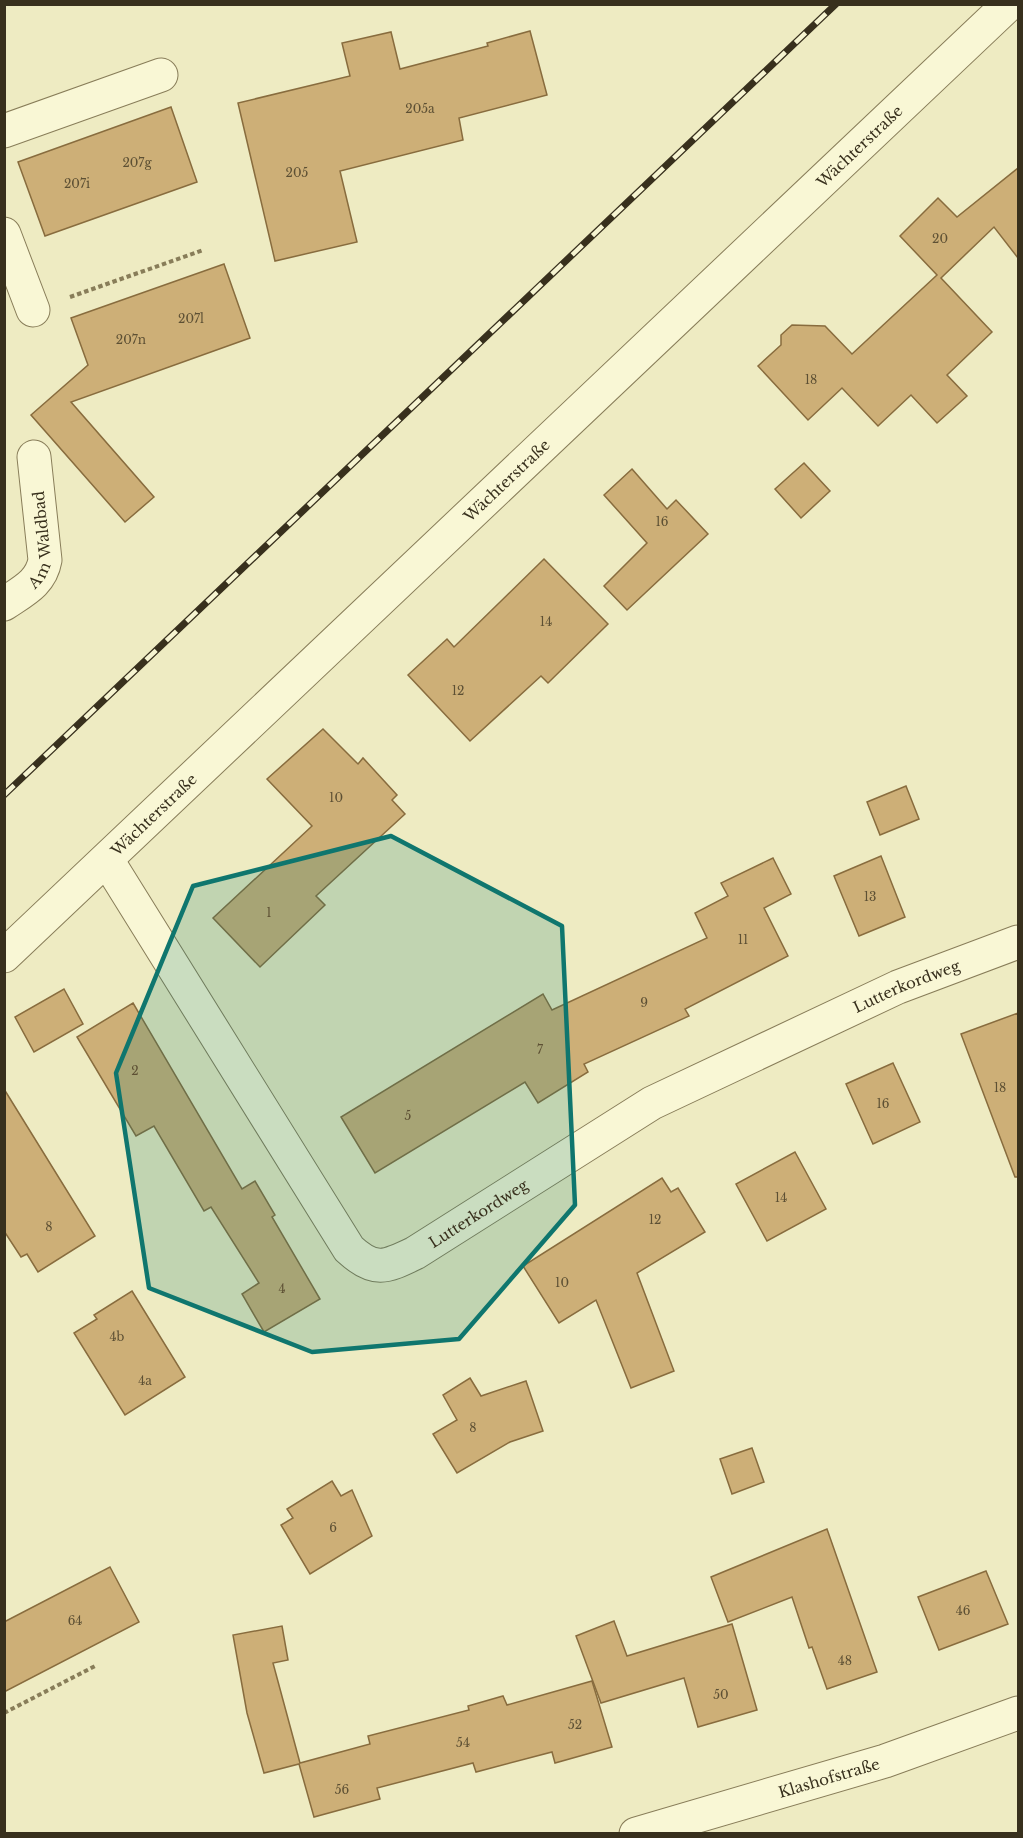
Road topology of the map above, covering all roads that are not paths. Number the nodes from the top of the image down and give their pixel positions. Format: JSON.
{"nodes":[{"id":1,"x":1009,"y":4,"type":"edge"},
{"id":2,"x":161,"y":75,"type":"dead end"},
{"id":3,"x":4,"y":131,"type":"edge"},
{"id":4,"x":4,"y":234,"type":"edge"},
{"id":5,"x":33,"y":310,"type":"road end"},
{"id":6,"x":34,"y":457,"type":"dead end"},
{"id":7,"x":4,"y":604,"type":"edge"},
{"id":8,"x":107,"y":860,"type":"junction"},
{"id":9,"x":1018,"y":942,"type":"edge"},
{"id":10,"x":4,"y":956,"type":"edge"},
{"id":11,"x":1018,"y":1713,"type":"edge"},
{"id":12,"x":728,"y":1821,"type":"edge"},
{"id":13,"x":636,"y":1833,"type":"edge"}],
"edges":[{"from":1,"to":8,"type":"street","name":"Wächterstraße"},
{"from":2,"to":3,"type":"street"},
{"from":4,"to":5,"type":"street"},
{"from":6,"to":7,"type":"street","name":"Am Waldbad"},
{"from":8,"to":9,"type":"street","name":"Lutterkordweg"},
{"from":8,"to":10,"type":"street","name":"Wächterstraße"},
{"from":11,"to":12,"type":"street","name":"Klashofstraße"},
{"from":12,"to":13,"type":"street","name":"Klashofstraße"}]}
